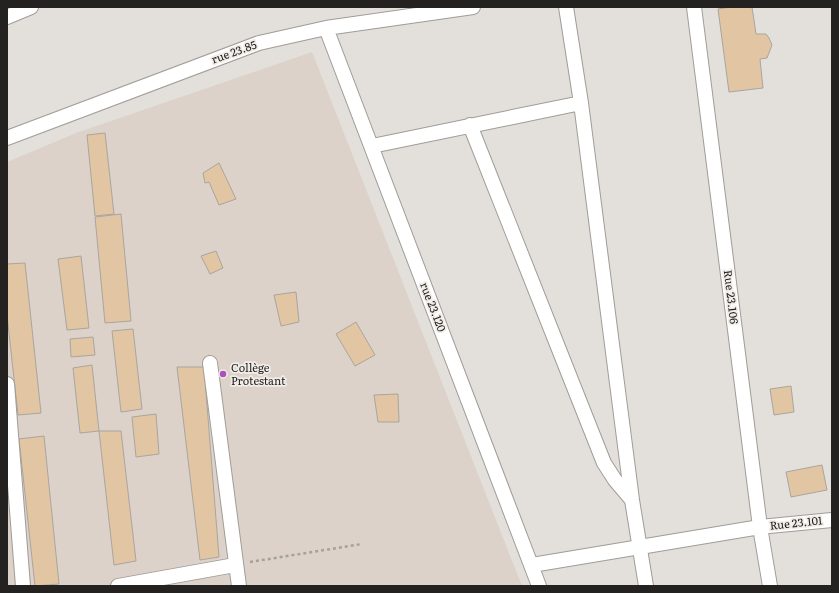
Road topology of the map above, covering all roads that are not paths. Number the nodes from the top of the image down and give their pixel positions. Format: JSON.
{"nodes":[{"id":1,"x":31,"y":7,"type":"edge"},
{"id":2,"x":473,"y":7,"type":"edge"},
{"id":3,"x":566,"y":7,"type":"edge"},
{"id":4,"x":694,"y":7,"type":"edge"},
{"id":5,"x":7,"y":17,"type":"edge"},
{"id":6,"x":326,"y":28,"type":"junction"},
{"id":7,"x":581,"y":103,"type":"junction"},
{"id":8,"x":470,"y":125,"type":"junction"},
{"id":9,"x":7,"y":138,"type":"edge"},
{"id":10,"x":372,"y":146,"type":"junction"},
{"id":11,"x":210,"y":363,"type":"dead end"},
{"id":12,"x":7,"y":384,"type":"edge"},
{"id":13,"x":632,"y":500,"type":"junction"},
{"id":14,"x":832,"y":520,"type":"edge"},
{"id":15,"x":760,"y":527,"type":"junction"},
{"id":16,"x":641,"y":546,"type":"junction"},
{"id":17,"x":235,"y":565,"type":"junction"},
{"id":18,"x":532,"y":565,"type":"junction"},
{"id":19,"x":23,"y":586,"type":"edge"},
{"id":20,"x":118,"y":586,"type":"edge"},
{"id":21,"x":239,"y":586,"type":"edge"},
{"id":22,"x":539,"y":586,"type":"edge"},
{"id":23,"x":646,"y":586,"type":"edge"},
{"id":24,"x":770,"y":586,"type":"edge"}],
"edges":[{"from":1,"to":5,"type":"street"},
{"from":2,"to":6,"type":"street","name":"rue 23.85"},
{"from":3,"to":7,"type":"street"},
{"from":4,"to":15,"type":"street","name":"Rue 23.106"},
{"from":6,"to":9,"type":"street","name":"rue 23.85"},
{"from":6,"to":10,"type":"street","name":"rue 23.120"},
{"from":7,"to":8,"type":"street"},
{"from":7,"to":13,"type":"street"},
{"from":8,"to":10,"type":"street"},
{"from":8,"to":13,"type":"street"},
{"from":10,"to":18,"type":"street","name":"rue 23.120"},
{"from":11,"to":17,"type":"street"},
{"from":12,"to":19,"type":"street"},
{"from":13,"to":16,"type":"street"},
{"from":14,"to":15,"type":"street","name":"Rue 23.101"},
{"from":15,"to":16,"type":"street","name":"Rue 23.101"},
{"from":15,"to":24,"type":"street","name":"Rue 23.106"},
{"from":16,"to":18,"type":"street","name":"Rue 23.101"},
{"from":16,"to":23,"type":"street"},
{"from":17,"to":20,"type":"street"},
{"from":17,"to":21,"type":"street"},
{"from":18,"to":22,"type":"street","name":"rue 23.120"}]}
